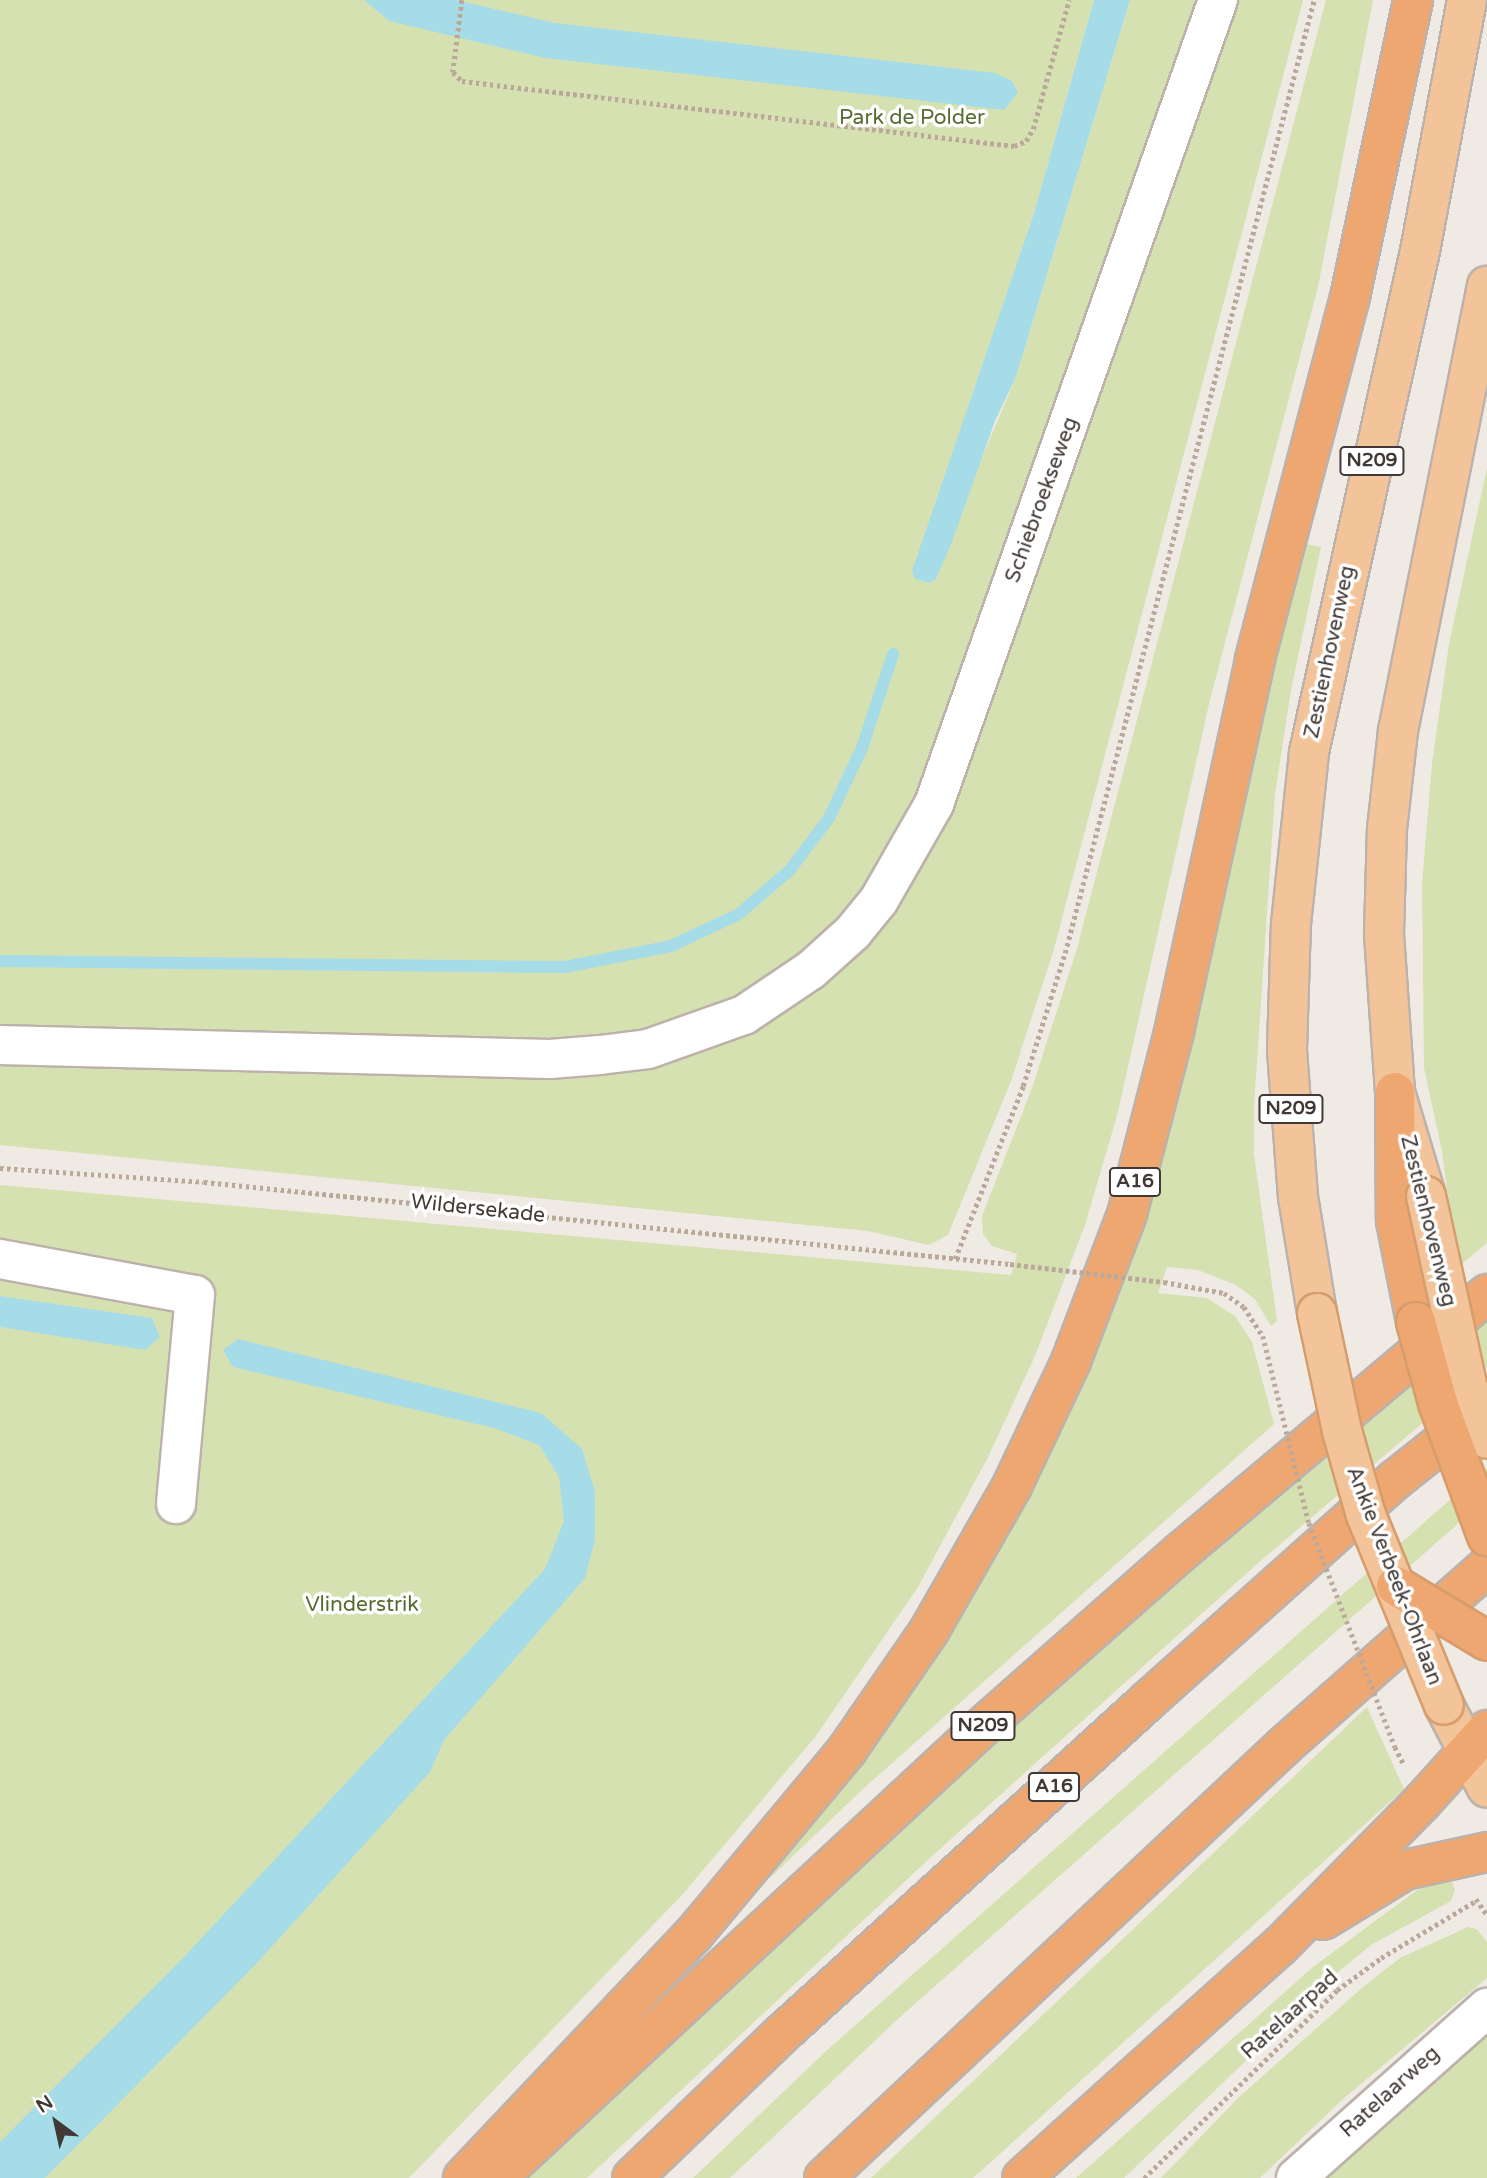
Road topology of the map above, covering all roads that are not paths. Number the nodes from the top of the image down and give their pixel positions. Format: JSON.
{"nodes":[{"id":1,"x":1218,"y":0,"type":"edge"},
{"id":2,"x":1413,"y":0,"type":"edge"},
{"id":3,"x":1467,"y":0,"type":"edge"},
{"id":4,"x":1487,"y":286,"type":"edge"},
{"id":5,"x":0,"y":1045,"type":"edge"},
{"id":6,"x":1395,"y":1092,"type":"junction"},
{"id":7,"x":0,"y":1259,"type":"edge"},
{"id":8,"x":1487,"y":1294,"type":"edge"},
{"id":9,"x":1315,"y":1303,"type":"joint"},
{"id":10,"x":1487,"y":1407,"type":"edge"},
{"id":11,"x":1487,"y":1438,"type":"edge"},
{"id":12,"x":176,"y":1504,"type":"dead end"},
{"id":13,"x":1487,"y":1536,"type":"edge"},
{"id":14,"x":1487,"y":1567,"type":"edge"},
{"id":15,"x":1396,"y":1586,"type":"junction"},
{"id":16,"x":1487,"y":1641,"type":"edge"},
{"id":17,"x":1478,"y":1742,"type":"edge"},
{"id":18,"x":1487,"y":1788,"type":"edge"},
{"id":19,"x":1487,"y":1852,"type":"edge"},
{"id":20,"x":1280,"y":1946,"type":"junction"},
{"id":21,"x":1487,"y":2008,"type":"edge"},
{"id":22,"x":463,"y":2178,"type":"edge"},
{"id":23,"x":497,"y":2178,"type":"edge"},
{"id":24,"x":632,"y":2178,"type":"edge"},
{"id":25,"x":824,"y":2178,"type":"edge"},
{"id":26,"x":1022,"y":2178,"type":"edge"},
{"id":27,"x":1296,"y":2178,"type":"edge"}],
"edges":[{"from":1,"to":5,"type":"street","name":"Schiebroekseweg"},
{"from":2,"to":22,"type":"highway","number":"A16"},
{"from":3,"to":9,"type":"main road","name":"Zestienhovenweg","number":"N209"},
{"from":4,"to":6,"type":"main road","name":"Zestienhovenweg"},
{"from":6,"to":11,"type":"main road","name":"Zestienhovenweg","bridge":true},
{"from":6,"to":13,"type":"highway","bridge":true},
{"from":7,"to":12,"type":"street"},
{"from":8,"to":23,"type":"highway","number":"N209"},
{"from":9,"to":15,"type":"main road","name":"Ankie Verbeek-Ohrlaan","number":"N209","bridge":true},
{"from":10,"to":24,"type":"highway","number":"A16"},
{"from":14,"to":25,"type":"highway"},
{"from":15,"to":16,"type":"highway","bridge":true},
{"from":15,"to":17,"type":"main road","name":"Ankie Verbeek-Ohrlaan","number":"N209","bridge":true},
{"from":17,"to":18,"type":"main road","name":"Ankie Verbeek-Ohrlaan"},
{"from":17,"to":20,"type":"highway"},
{"from":19,"to":20,"type":"highway"},
{"from":20,"to":26,"type":"highway"},
{"from":21,"to":27,"type":"street","name":"Ratelaarweg"}]}
